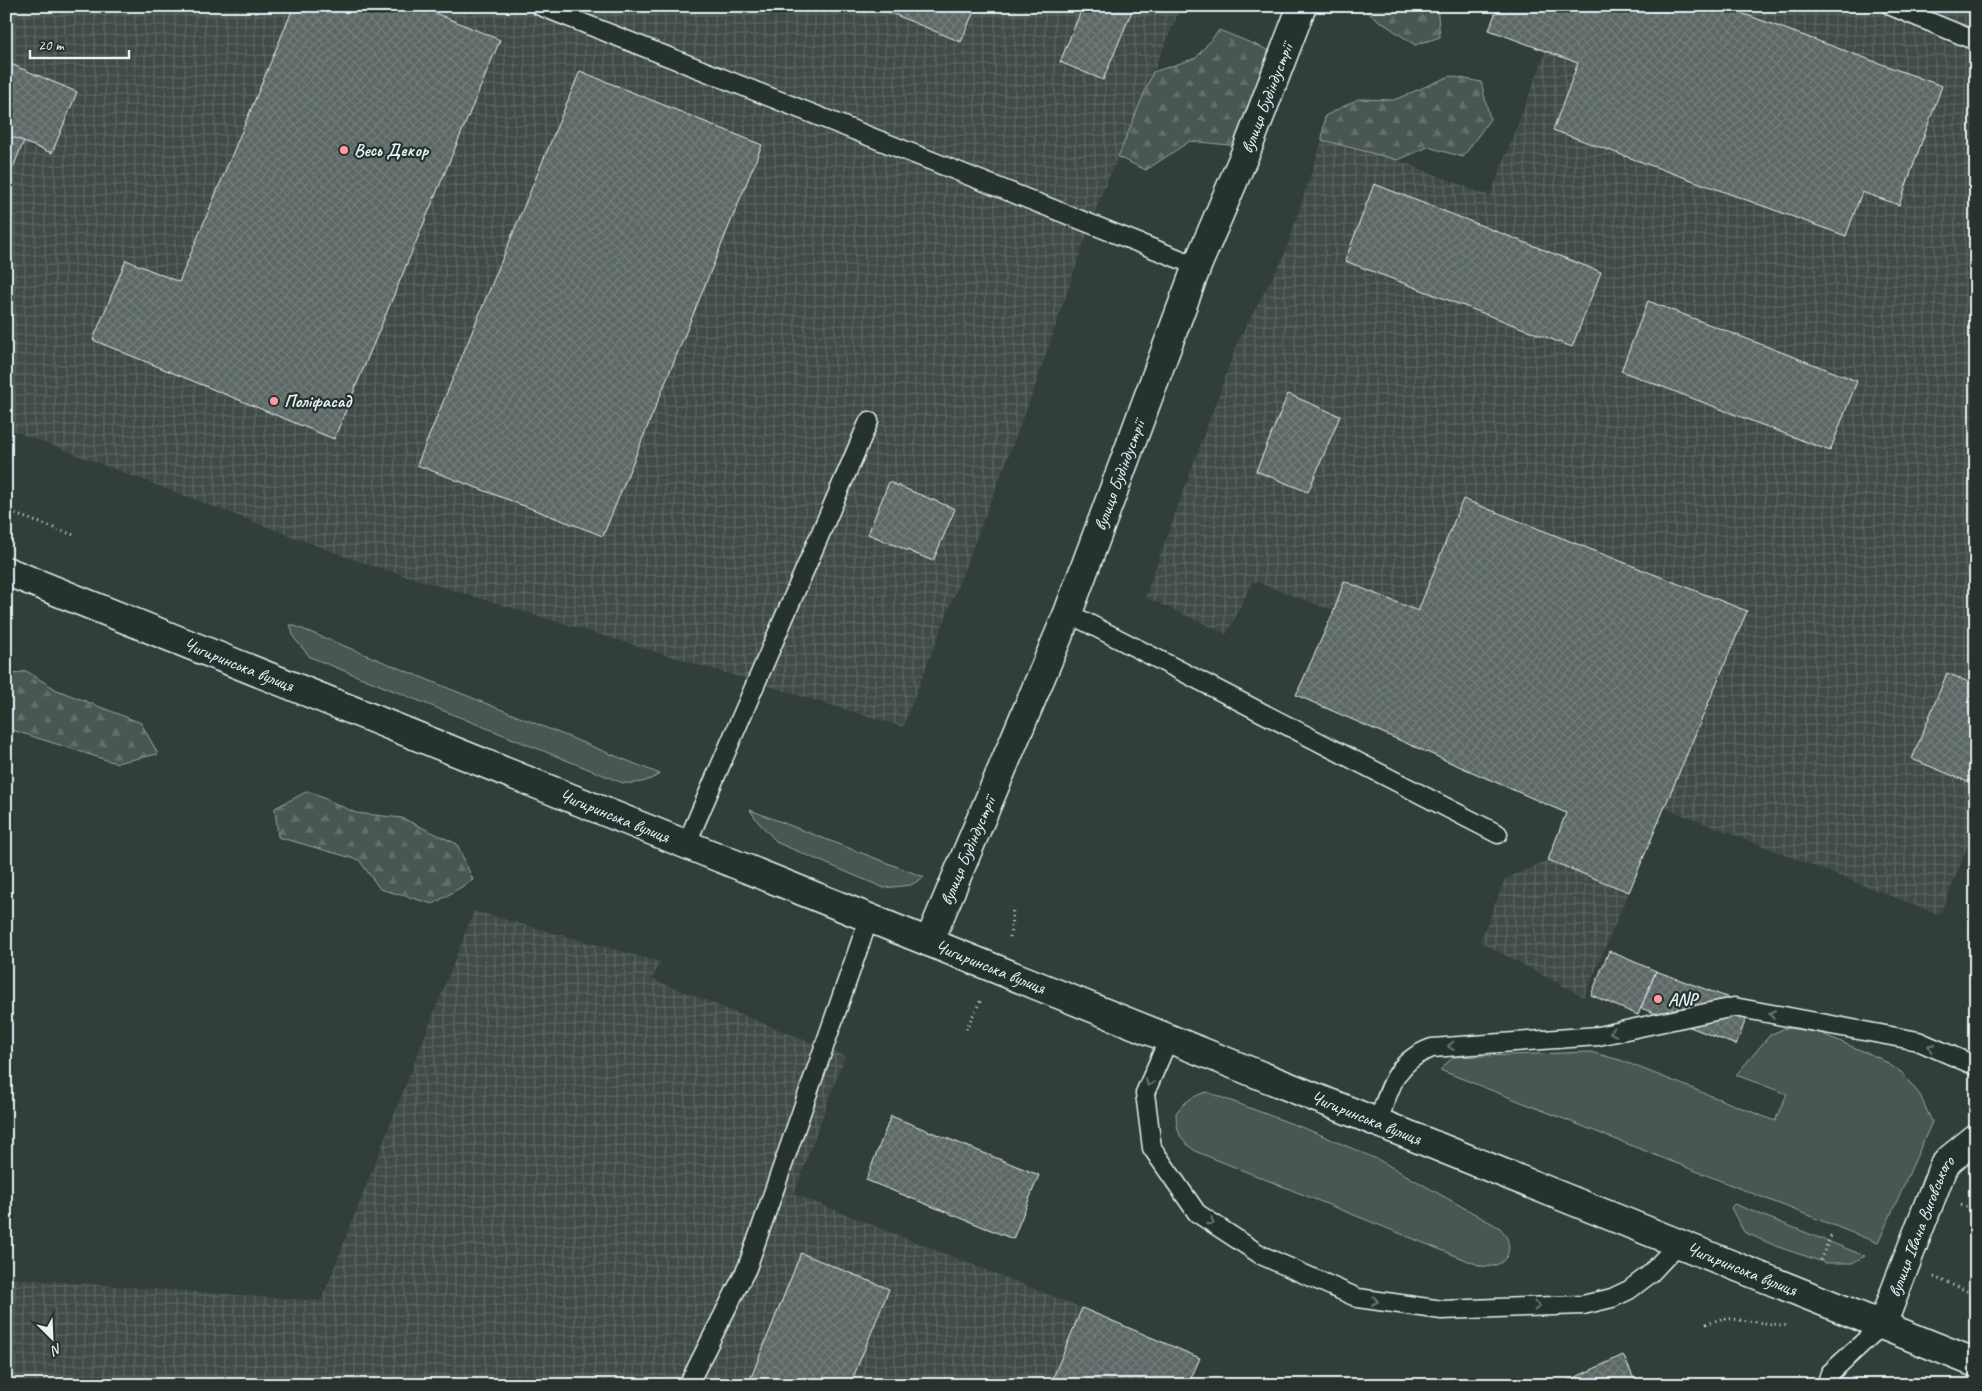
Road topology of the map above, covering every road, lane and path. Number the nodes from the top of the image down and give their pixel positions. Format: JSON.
{"nodes":[{"id":1,"x":540,"y":6,"type":"edge"},
{"id":2,"x":1302,"y":6,"type":"edge"},
{"id":3,"x":1891,"y":6,"type":"edge"},
{"id":4,"x":1976,"y":41,"type":"edge"},
{"id":5,"x":1197,"y":266,"type":"junction"},
{"id":6,"x":869,"y":421,"type":"dead end"},
{"id":7,"x":6,"y":512,"type":"edge"},
{"id":8,"x":74,"y":535,"type":"dead end"},
{"id":9,"x":6,"y":571,"type":"edge"},
{"id":10,"x":1068,"y":613,"type":"junction"},
{"id":11,"x":1498,"y":834,"type":"dead end"},
{"id":12,"x":686,"y":845,"type":"junction"},
{"id":13,"x":1013,"y":908,"type":"dead end"},
{"id":14,"x":869,"y":918,"type":"junction"},
{"id":15,"x":1010,"y":937,"type":"dead end"},
{"id":16,"x":929,"y":942,"type":"junction"},
{"id":17,"x":981,"y":1000,"type":"dead end"},
{"id":18,"x":966,"y":1029,"type":"dead end"},
{"id":19,"x":1168,"y":1038,"type":"junction"},
{"id":20,"x":1976,"y":1066,"type":"edge"},
{"id":21,"x":1378,"y":1122,"type":"junction"},
{"id":22,"x":1976,"y":1138,"type":"edge"},
{"id":23,"x":1832,"y":1234,"type":"dead end"},
{"id":24,"x":1679,"y":1244,"type":"junction"},
{"id":25,"x":1820,"y":1260,"type":"dead end"},
{"id":26,"x":1933,"y":1276,"type":"dead end"},
{"id":27,"x":1976,"y":1295,"type":"edge"},
{"id":28,"x":1706,"y":1324,"type":"dead end"},
{"id":29,"x":1882,"y":1325,"type":"junction"},
{"id":30,"x":1789,"y":1326,"type":"dead end"},
{"id":31,"x":1976,"y":1363,"type":"edge"},
{"id":32,"x":688,"y":1385,"type":"edge"},
{"id":33,"x":1826,"y":1385,"type":"edge"}],
"edges":[{"from":1,"to":5,"type":"lane"},
{"from":2,"to":5,"type":"main road","name":"вулиця Будіндустрії"},
{"from":3,"to":4,"type":"lane"},
{"from":5,"to":10,"type":"main road","name":"вулиця Будіндустрії"},
{"from":6,"to":12,"type":"lane"},
{"from":7,"to":8,"type":"path"},
{"from":9,"to":12,"type":"main road","name":"Чигиринська вулиця"},
{"from":10,"to":11,"type":"lane"},
{"from":10,"to":16,"type":"main road","name":"вулиця Будіндустрії"},
{"from":12,"to":14,"type":"main road","name":"Чигиринська вулиця"},
{"from":13,"to":15,"type":"path"},
{"from":14,"to":16,"type":"main road","name":"Чигиринська вулиця"},
{"from":14,"to":32,"type":"lane"},
{"from":16,"to":19,"type":"main road","name":"Чигиринська вулиця"},
{"from":17,"to":18,"type":"path"},
{"from":19,"to":21,"type":"main road","name":"Чигиринська вулиця"},
{"from":19,"to":24,"type":"lane","one_way":true},
{"from":20,"to":21,"type":"lane","one_way":true},
{"from":21,"to":24,"type":"main road","name":"Чигиринська вулиця"},
{"from":22,"to":29,"type":"main road","name":"вулиця Івана Виговського"},
{"from":23,"to":25,"type":"path"},
{"from":24,"to":29,"type":"main road","name":"Чигиринська вулиця"},
{"from":26,"to":27,"type":"path"},
{"from":28,"to":30,"type":"path"},
{"from":29,"to":31,"type":"main road","name":"Чигиринська вулиця"},
{"from":29,"to":33,"type":"lane"}]}
